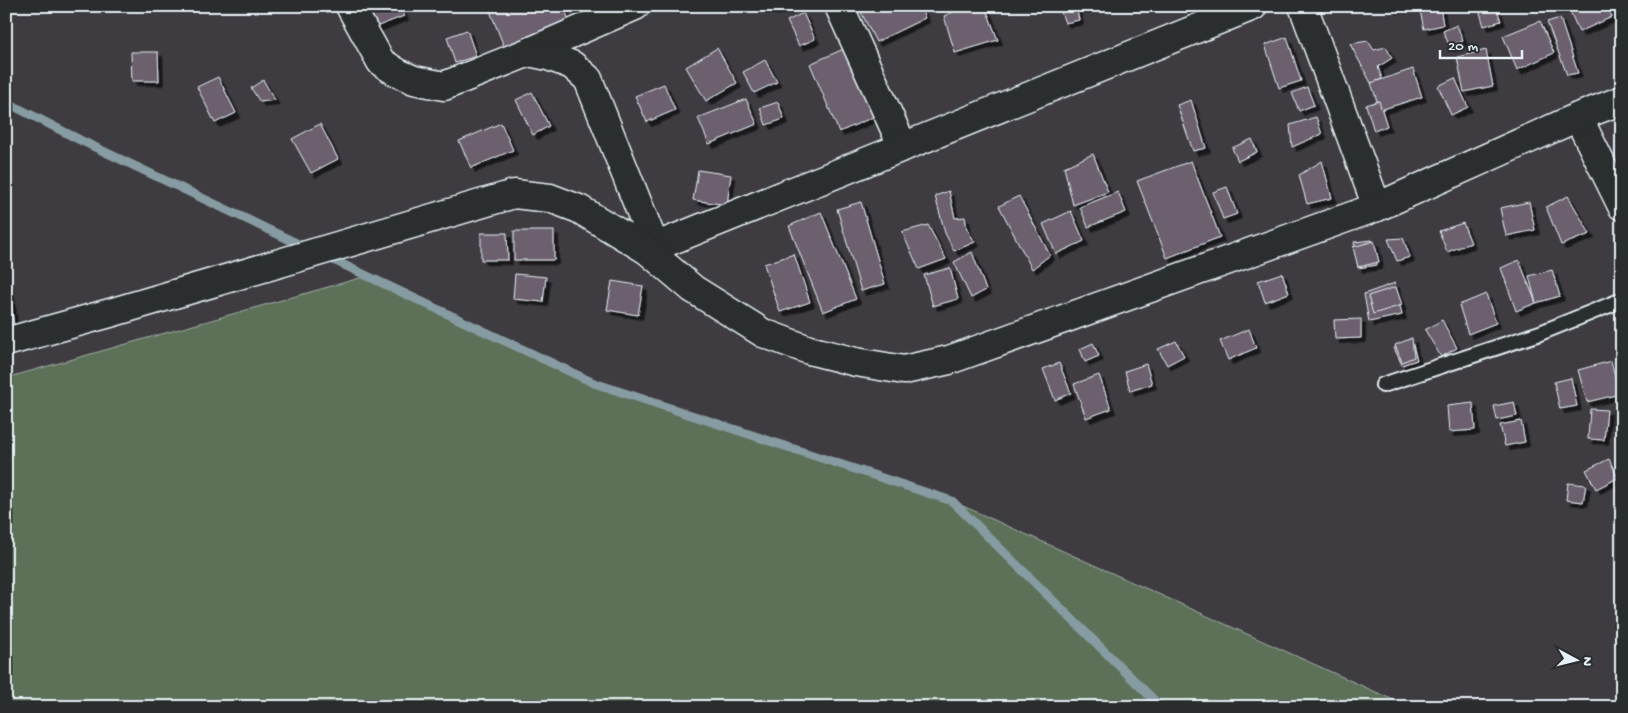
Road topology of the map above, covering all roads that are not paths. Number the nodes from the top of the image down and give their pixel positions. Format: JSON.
{"nodes":[{"id":1,"x":350,"y":6,"type":"edge"},
{"id":2,"x":635,"y":6,"type":"edge"},
{"id":3,"x":839,"y":6,"type":"edge"},
{"id":4,"x":1253,"y":6,"type":"edge"},
{"id":5,"x":1303,"y":6,"type":"edge"},
{"id":6,"x":529,"y":52,"type":"junction"},
{"id":7,"x":1622,"y":100,"type":"edge"},
{"id":8,"x":1578,"y":117,"type":"junction"},
{"id":9,"x":903,"y":147,"type":"junction"},
{"id":10,"x":1622,"y":206,"type":"edge"},
{"id":11,"x":1377,"y":207,"type":"junction"},
{"id":12,"x":651,"y":248,"type":"junction"},
{"id":13,"x":1622,"y":300,"type":"edge"},
{"id":14,"x":6,"y":342,"type":"edge"},
{"id":15,"x":1383,"y":385,"type":"dead end"}],
"edges":[{"from":1,"to":6,"type":"street"},
{"from":2,"to":6,"type":"street"},
{"from":3,"to":9,"type":"street"},
{"from":4,"to":9,"type":"street"},
{"from":5,"to":11,"type":"street"},
{"from":6,"to":12,"type":"street"},
{"from":7,"to":8,"type":"street"},
{"from":8,"to":10,"type":"street"},
{"from":8,"to":11,"type":"street"},
{"from":9,"to":12,"type":"street"},
{"from":11,"to":12,"type":"street"},
{"from":12,"to":14,"type":"street"},
{"from":13,"to":15,"type":"lane"}]}
